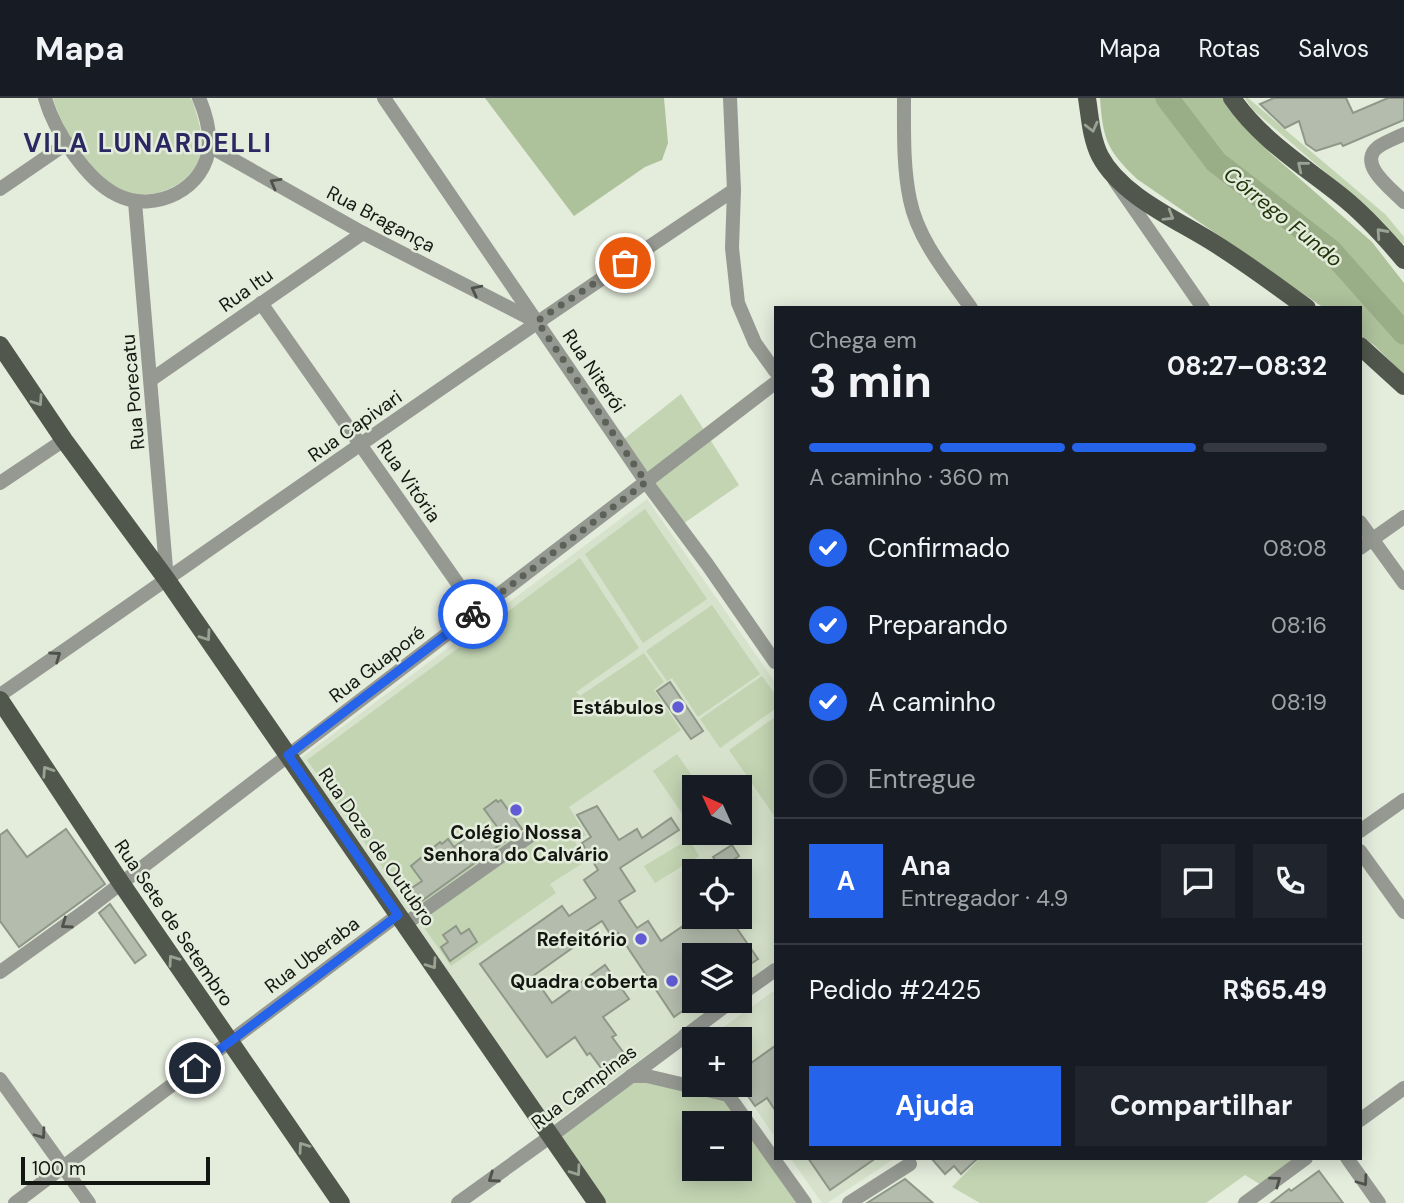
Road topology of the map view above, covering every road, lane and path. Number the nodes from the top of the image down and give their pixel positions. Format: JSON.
{"nodes":[{"id":1,"x":44,"y":98,"type":"edge"},
{"id":2,"x":199,"y":98,"type":"edge"},
{"id":3,"x":384,"y":98,"type":"edge"},
{"id":4,"x":730,"y":98,"type":"edge"},
{"id":5,"x":904,"y":98,"type":"edge"},
{"id":6,"x":1087,"y":98,"type":"edge"},
{"id":7,"x":1232,"y":98,"type":"edge"},
{"id":8,"x":1404,"y":134,"type":"edge"},
{"id":9,"x":67,"y":143,"type":"junction"},
{"id":10,"x":209,"y":146,"type":"junction"},
{"id":11,"x":1100,"y":156,"type":"junction"},
{"id":12,"x":0,"y":189,"type":"edge"},
{"id":13,"x":734,"y":190,"type":"junction"},
{"id":14,"x":1404,"y":201,"type":"edge"},
{"id":15,"x":135,"y":202,"type":"junction"},
{"id":16,"x":363,"y":233,"type":"junction"},
{"id":17,"x":1404,"y":260,"type":"edge"},
{"id":18,"x":261,"y":303,"type":"junction"},
{"id":19,"x":970,"y":306,"type":"edge"},
{"id":20,"x":1202,"y":306,"type":"edge"},
{"id":21,"x":1304,"y":306,"type":"edge"},
{"id":22,"x":537,"y":321,"type":"junction"},
{"id":23,"x":0,"y":345,"type":"edge"},
{"id":24,"x":1363,"y":353,"type":"edge"},
{"id":25,"x":774,"y":370,"type":"edge"},
{"id":26,"x":152,"y":379,"type":"junction"},
{"id":27,"x":774,"y":384,"type":"edge"},
{"id":28,"x":1404,"y":386,"type":"edge"},
{"id":29,"x":64,"y":440,"type":"junction"},
{"id":30,"x":361,"y":446,"type":"junction"},
{"id":31,"x":646,"y":482,"type":"junction"},
{"id":32,"x":0,"y":483,"type":"edge"},
{"id":33,"x":1404,"y":517,"type":"edge"},
{"id":34,"x":1362,"y":525,"type":"edge"},
{"id":35,"x":1373,"y":539,"type":"junction"},
{"id":36,"x":1362,"y":547,"type":"edge"},
{"id":37,"x":167,"y":580,"type":"junction"},
{"id":38,"x":1404,"y":583,"type":"edge"},
{"id":39,"x":477,"y":611,"type":"junction"},
{"id":40,"x":774,"y":661,"type":"edge"},
{"id":41,"x":0,"y":697,"type":"edge"},
{"id":42,"x":288,"y":755,"type":"junction"},
{"id":43,"x":1404,"y":800,"type":"edge"},
{"id":44,"x":1362,"y":830,"type":"edge"},
{"id":45,"x":534,"y":833,"type":"dead end"},
{"id":46,"x":1362,"y":854,"type":"edge"},
{"id":47,"x":121,"y":883,"type":"junction"},
{"id":48,"x":1404,"y":912,"type":"edge"},
{"id":49,"x":402,"y":919,"type":"junction"},
{"id":50,"x":774,"y":971,"type":"edge"},
{"id":51,"x":0,"y":972,"type":"edge"},
{"id":52,"x":752,"y":986,"type":"edge"},
{"id":53,"x":715,"y":1013,"type":"edge"},
{"id":54,"x":696,"y":1027,"type":"edge"},
{"id":55,"x":682,"y":1037,"type":"edge"},
{"id":56,"x":230,"y":1041,"type":"junction"},
{"id":57,"x":631,"y":1076,"type":"junction"},
{"id":58,"x":0,"y":1079,"type":"edge"},
{"id":59,"x":682,"y":1082,"type":"edge"},
{"id":60,"x":1404,"y":1088,"type":"edge"},
{"id":61,"x":730,"y":1097,"type":"edge"},
{"id":62,"x":1362,"y":1119,"type":"edge"},
{"id":63,"x":551,"y":1136,"type":"junction"},
{"id":64,"x":774,"y":1159,"type":"edge"},
{"id":65,"x":775,"y":1160,"type":"edge"},
{"id":66,"x":1304,"y":1160,"type":"edge"},
{"id":67,"x":1348,"y":1160,"type":"edge"},
{"id":68,"x":910,"y":1164,"type":"dead end"},
{"id":69,"x":64,"y":1166,"type":"junction"},
{"id":70,"x":15,"y":1203,"type":"edge"},
{"id":71,"x":89,"y":1203,"type":"edge"},
{"id":72,"x":341,"y":1203,"type":"edge"},
{"id":73,"x":458,"y":1203,"type":"edge"},
{"id":74,"x":597,"y":1203,"type":"edge"},
{"id":75,"x":805,"y":1203,"type":"edge"},
{"id":76,"x":849,"y":1203,"type":"edge"},
{"id":77,"x":1245,"y":1203,"type":"edge"},
{"id":78,"x":1379,"y":1203,"type":"edge"}],
"edges":[{"from":1,"to":9,"type":"street"},
{"from":2,"to":10,"type":"street"},
{"from":3,"to":22,"type":"street","name":"Rua Niterói"},
{"from":4,"to":13,"type":"street"},
{"from":5,"to":19,"type":"street"},
{"from":6,"to":11,"type":"main road","one_way":true},
{"from":17,"to":7,"type":"main road","one_way":true},
{"from":8,"to":14,"type":"street"},
{"from":9,"to":12,"type":"street"},
{"from":9,"to":15,"type":"street"},
{"from":10,"to":15,"type":"street"},
{"from":16,"to":10,"type":"street","name":"Rua Bragança","one_way":true},
{"from":11,"to":20,"type":"street"},
{"from":11,"to":21,"type":"main road","one_way":true},
{"from":13,"to":22,"type":"street","name":"Rua Capivari"},
{"from":13,"to":25,"type":"street"},
{"from":15,"to":26,"type":"street","name":"Rua Porecatu"},
{"from":16,"to":18,"type":"street","name":"Rua Itu"},
{"from":22,"to":16,"type":"street","name":"Rua Bragança","one_way":true},
{"from":18,"to":26,"type":"street","name":"Rua Itu"},
{"from":18,"to":30,"type":"street","name":"Rua Vitória"},
{"from":22,"to":30,"type":"street","name":"Rua Capivari"},
{"from":22,"to":31,"type":"street","name":"Rua Niterói"},
{"from":23,"to":29,"type":"main road","name":"Rua Doze de Outubro","one_way":true},
{"from":24,"to":28,"type":"main road"},
{"from":26,"to":37,"type":"street","name":"Rua Porecatu"},
{"from":27,"to":31,"type":"street","name":"Rua Guaporé"},
{"from":29,"to":32,"type":"street"},
{"from":29,"to":37,"type":"main road","name":"Rua Doze de Outubro"},
{"from":30,"to":37,"type":"street","name":"Rua Capivari"},
{"from":30,"to":39,"type":"street","name":"Rua Vitória"},
{"from":31,"to":39,"type":"street","name":"Rua Guaporé"},
{"from":31,"to":40,"type":"street","name":"Rua Niterói"},
{"from":33,"to":35,"type":"street"},
{"from":34,"to":35,"type":"street"},
{"from":35,"to":36,"type":"street"},
{"from":35,"to":38,"type":"street"},
{"from":41,"to":37,"type":"street","name":"Rua Capivari","one_way":true},
{"from":37,"to":42,"type":"main road","name":"Rua Doze de Outubro","one_way":true},
{"from":39,"to":42,"type":"street","name":"Rua Guaporé"},
{"from":47,"to":41,"type":"main road","name":"Rua Sete de Setembro","one_way":true},
{"from":42,"to":47,"type":"street","name":"Rua Guaporé"},
{"from":42,"to":49,"type":"main road","name":"Rua Doze de Outubro"},
{"from":43,"to":44,"type":"street"},
{"from":45,"to":49,"type":"street","name":"Rua Uberaba"},
{"from":46,"to":48,"type":"street"},
{"from":47,"to":51,"type":"street","name":"Rua Guaporé","one_way":true},
{"from":56,"to":47,"type":"main road","name":"Rua Sete de Setembro","one_way":true},
{"from":49,"to":56,"type":"street","name":"Rua Uberaba"},
{"from":49,"to":63,"type":"main road","name":"Rua Doze de Outubro","one_way":true},
{"from":50,"to":52,"type":"street"},
{"from":53,"to":54,"type":"street","name":"Rua Campinas"},
{"from":55,"to":57,"type":"street","name":"Rua Campinas"},
{"from":56,"to":69,"type":"street","name":"Rua Uberaba"},
{"from":72,"to":56,"type":"main road","name":"Rua Sete de Setembro","one_way":true},
{"from":57,"to":59,"type":"street"},
{"from":57,"to":63,"type":"street","name":"Rua Campinas"},
{"from":58,"to":69,"type":"street","one_way":true},
{"from":60,"to":62,"type":"street"},
{"from":61,"to":64,"type":"street"},
{"from":63,"to":73,"type":"street","name":"Rua Campinas","one_way":true},
{"from":63,"to":74,"type":"main road","name":"Rua Doze de Outubro","one_way":true},
{"from":65,"to":75,"type":"street"},
{"from":77,"to":66,"type":"street","one_way":true},
{"from":67,"to":78,"type":"street","one_way":true},
{"from":68,"to":76,"type":"street"},
{"from":69,"to":70,"type":"street","name":"Rua Uberaba"},
{"from":69,"to":71,"type":"street"}]}
